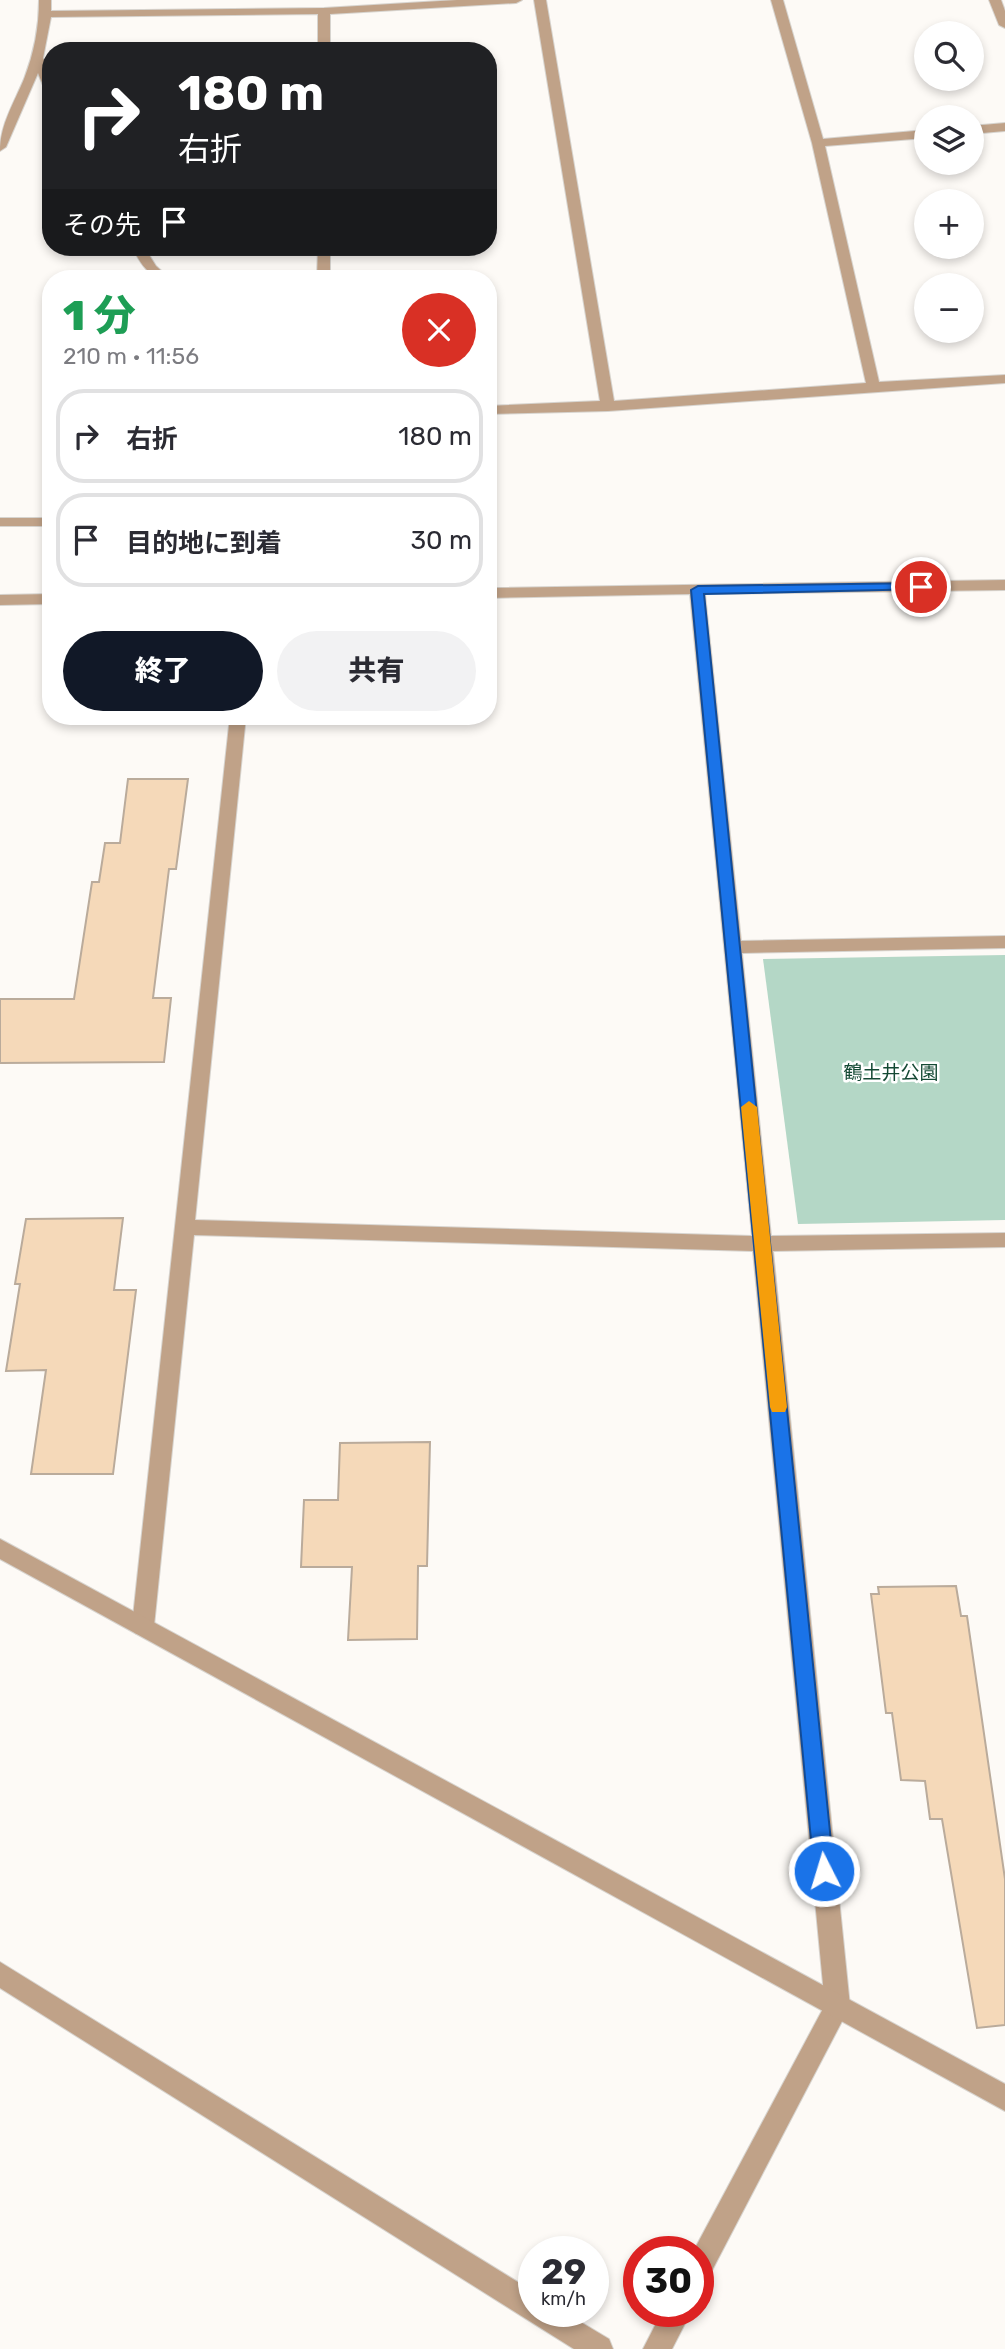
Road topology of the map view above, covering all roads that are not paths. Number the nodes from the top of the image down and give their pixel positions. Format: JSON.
{"nodes":[{"id":1,"x":45,"y":0,"type":"edge"},
{"id":2,"x":516,"y":0,"type":"edge"},
{"id":3,"x":540,"y":0,"type":"edge"},
{"id":4,"x":777,"y":0,"type":"edge"},
{"id":5,"x":995,"y":0,"type":"edge"},
{"id":6,"x":324,"y":11,"type":"junction"},
{"id":7,"x":46,"y":14,"type":"junction"},
{"id":8,"x":1005,"y":25,"type":"edge"},
{"id":9,"x":324,"y":42,"type":"edge"},
{"id":10,"x":37,"y":58,"type":"junction"},
{"id":11,"x":42,"y":69,"type":"edge"},
{"id":12,"x":1005,"y":127,"type":"edge"},
{"id":13,"x":984,"y":129,"type":"edge"},
{"id":14,"x":914,"y":135,"type":"edge"},
{"id":15,"x":818,"y":144,"type":"junction"},
{"id":16,"x":0,"y":147,"type":"edge"},
{"id":17,"x":1005,"y":379,"type":"edge"},
{"id":18,"x":873,"y":385,"type":"junction"},
{"id":19,"x":608,"y":407,"type":"junction"},
{"id":20,"x":497,"y":410,"type":"edge"},
{"id":21,"x":0,"y":522,"type":"edge"},
{"id":22,"x":42,"y":522,"type":"edge"},
{"id":23,"x":1005,"y":585,"type":"edge"},
{"id":24,"x":698,"y":590,"type":"junction"},
{"id":25,"x":497,"y":593,"type":"edge"},
{"id":26,"x":42,"y":599,"type":"edge"},
{"id":27,"x":0,"y":600,"type":"edge"},
{"id":28,"x":237,"y":725,"type":"edge"},
{"id":29,"x":1005,"y":942,"type":"edge"},
{"id":30,"x":733,"y":947,"type":"junction"},
{"id":31,"x":184,"y":1227,"type":"junction"},
{"id":32,"x":1005,"y":1240,"type":"edge"},
{"id":33,"x":762,"y":1244,"type":"junction"},
{"id":34,"x":0,"y":1548,"type":"edge"},
{"id":35,"x":143,"y":1626,"type":"junction"},
{"id":36,"x":0,"y":1974,"type":"edge"},
{"id":37,"x":838,"y":2006,"type":"junction"},
{"id":38,"x":1005,"y":2098,"type":"edge"},
{"id":39,"x":714,"y":2241,"type":"edge"},
{"id":40,"x":518,"y":2298,"type":"edge"},
{"id":41,"x":564,"y":2327,"type":"edge"},
{"id":42,"x":669,"y":2327,"type":"edge"},
{"id":43,"x":599,"y":2349,"type":"edge"},
{"id":44,"x":657,"y":2349,"type":"edge"}],
"edges":[{"from":1,"to":7,"type":"street"},
{"from":2,"to":6,"type":"street"},
{"from":3,"to":19,"type":"street"},
{"from":4,"to":15,"type":"street"},
{"from":5,"to":8,"type":"street"},
{"from":6,"to":7,"type":"street"},
{"from":6,"to":9,"type":"street"},
{"from":7,"to":10,"type":"street"},
{"from":10,"to":11,"type":"street"},
{"from":10,"to":16,"type":"street"},
{"from":12,"to":13,"type":"street"},
{"from":14,"to":15,"type":"street"},
{"from":15,"to":18,"type":"street"},
{"from":17,"to":18,"type":"street"},
{"from":18,"to":19,"type":"street"},
{"from":19,"to":20,"type":"street"},
{"from":21,"to":22,"type":"street"},
{"from":23,"to":24,"type":"street"},
{"from":24,"to":25,"type":"street"},
{"from":24,"to":30,"type":"street"},
{"from":26,"to":27,"type":"street"},
{"from":28,"to":31,"type":"street"},
{"from":29,"to":30,"type":"street"},
{"from":30,"to":33,"type":"street"},
{"from":31,"to":33,"type":"street"},
{"from":31,"to":35,"type":"street"},
{"from":32,"to":33,"type":"street"},
{"from":33,"to":37,"type":"street"},
{"from":34,"to":35,"type":"street"},
{"from":35,"to":37,"type":"street"},
{"from":36,"to":40,"type":"street"},
{"from":37,"to":38,"type":"street"},
{"from":37,"to":39,"type":"street"},
{"from":41,"to":43,"type":"street"},
{"from":42,"to":44,"type":"street"}]}
